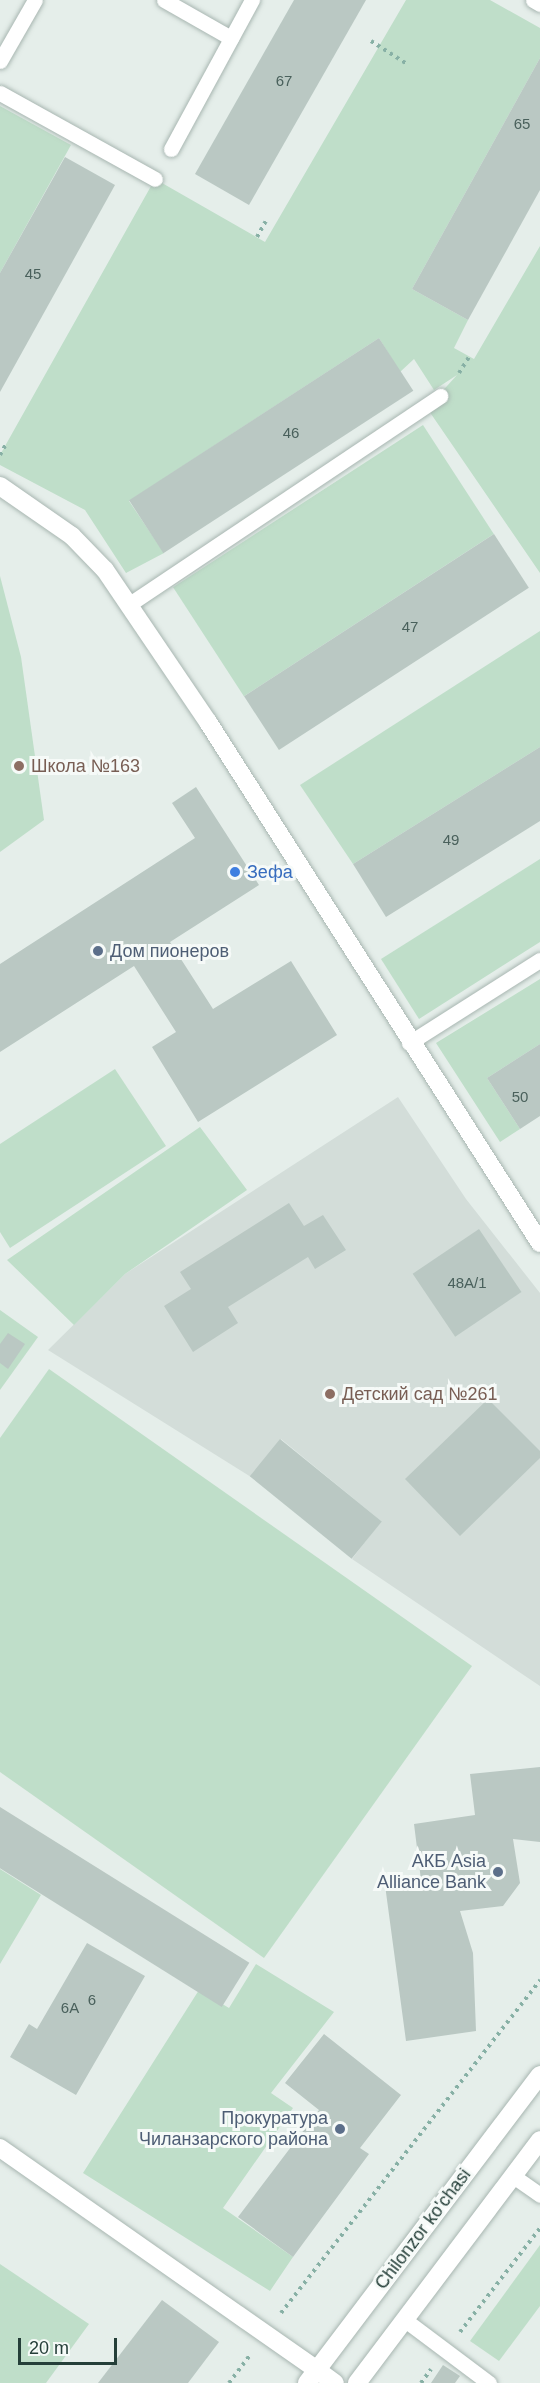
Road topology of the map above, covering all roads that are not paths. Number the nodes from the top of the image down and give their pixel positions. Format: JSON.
{"nodes":[{"id":1,"x":35,"y":0,"type":"edge"},
{"id":2,"x":164,"y":0,"type":"edge"},
{"id":3,"x":252,"y":0,"type":"edge"},
{"id":4,"x":533,"y":0,"type":"edge"},
{"id":5,"x":540,"y":4,"type":"edge"},
{"id":6,"x":231,"y":38,"type":"junction"},
{"id":7,"x":0,"y":61,"type":"edge"},
{"id":8,"x":0,"y":93,"type":"edge"},
{"id":9,"x":171,"y":149,"type":"dead end"},
{"id":10,"x":155,"y":179,"type":"dead end"},
{"id":11,"x":440,"y":396,"type":"dead end"},
{"id":12,"x":0,"y":486,"type":"edge"},
{"id":13,"x":128,"y":605,"type":"junction"},
{"id":14,"x":540,"y":960,"type":"edge"},
{"id":15,"x":409,"y":1043,"type":"junction"},
{"id":16,"x":540,"y":1243,"type":"edge"},
{"id":17,"x":540,"y":2075,"type":"edge"},
{"id":18,"x":540,"y":2140,"type":"edge"},
{"id":19,"x":0,"y":2148,"type":"edge"},
{"id":20,"x":513,"y":2176,"type":"junction"},
{"id":21,"x":540,"y":2195,"type":"edge"},
{"id":22,"x":405,"y":2320,"type":"junction"},
{"id":23,"x":312,"y":2376,"type":"edge"},
{"id":24,"x":335,"y":2383,"type":"edge"},
{"id":25,"x":357,"y":2383,"type":"edge"},
{"id":26,"x":489,"y":2383,"type":"edge"}],
"edges":[{"from":1,"to":7,"type":"lane"},
{"from":2,"to":6,"type":"lane"},
{"from":3,"to":6,"type":"lane"},
{"from":4,"to":5,"type":"lane"},
{"from":6,"to":9,"type":"lane"},
{"from":8,"to":10,"type":"lane"},
{"from":11,"to":13,"type":"lane"},
{"from":12,"to":13,"type":"street"},
{"from":13,"to":15,"type":"street"},
{"from":14,"to":15,"type":"lane"},
{"from":15,"to":16,"type":"street"},
{"from":17,"to":23,"type":"street","name":"Chilonzor ko'chasi"},
{"from":18,"to":20,"type":"street"},
{"from":19,"to":23,"type":"street"},
{"from":20,"to":21,"type":"lane"},
{"from":20,"to":22,"type":"street"},
{"from":22,"to":25,"type":"street"},
{"from":22,"to":26,"type":"lane"},
{"from":23,"to":24,"type":"street"}]}
